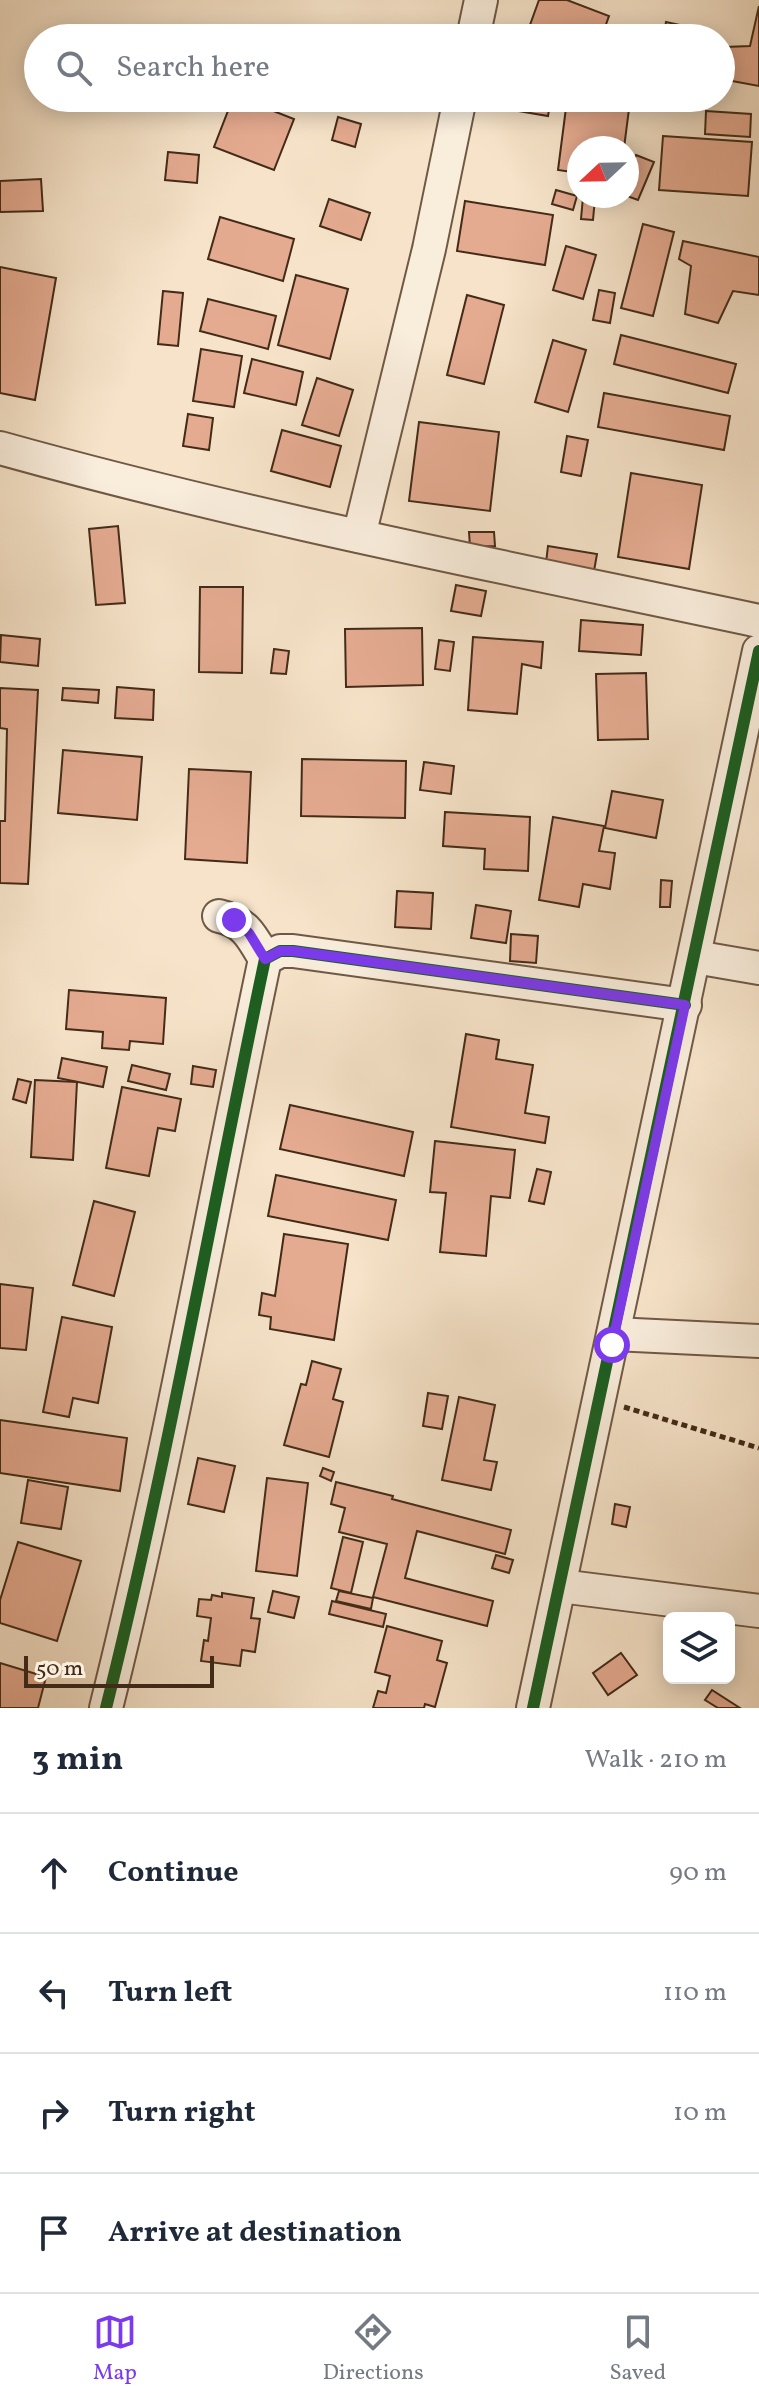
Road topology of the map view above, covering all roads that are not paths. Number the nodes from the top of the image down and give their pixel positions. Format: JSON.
{"nodes":[{"id":1,"x":481,"y":0,"type":"edge"},
{"id":2,"x":476,"y":24,"type":"edge"},
{"id":3,"x":457,"y":112,"type":"edge"},
{"id":4,"x":0,"y":448,"type":"edge"},
{"id":5,"x":359,"y":536,"type":"junction"},
{"id":6,"x":759,"y":621,"type":"edge"},
{"id":7,"x":759,"y":651,"type":"edge"},
{"id":8,"x":219,"y":916,"type":"dead end"},
{"id":9,"x":695,"y":957,"type":"junction"},
{"id":10,"x":265,"y":959,"type":"junction"},
{"id":11,"x":759,"y":968,"type":"edge"},
{"id":12,"x":685,"y":1005,"type":"junction"},
{"id":13,"x":614,"y":1334,"type":"junction"},
{"id":14,"x":759,"y":1341,"type":"edge"},
{"id":15,"x":560,"y":1586,"type":"junction"},
{"id":16,"x":759,"y":1611,"type":"edge"},
{"id":17,"x":106,"y":1708,"type":"edge"},
{"id":18,"x":533,"y":1708,"type":"edge"}],
"edges":[{"from":1,"to":2,"type":"street"},
{"from":3,"to":5,"type":"street"},
{"from":4,"to":5,"type":"street"},
{"from":5,"to":6,"type":"street"},
{"from":7,"to":9,"type":"street"},
{"from":8,"to":10,"type":"street"},
{"from":9,"to":11,"type":"street"},
{"from":9,"to":12,"type":"street"},
{"from":10,"to":12,"type":"street"},
{"from":10,"to":17,"type":"street"},
{"from":12,"to":13,"type":"street"},
{"from":13,"to":14,"type":"street"},
{"from":13,"to":15,"type":"street"},
{"from":15,"to":16,"type":"street"},
{"from":15,"to":18,"type":"street"}]}
